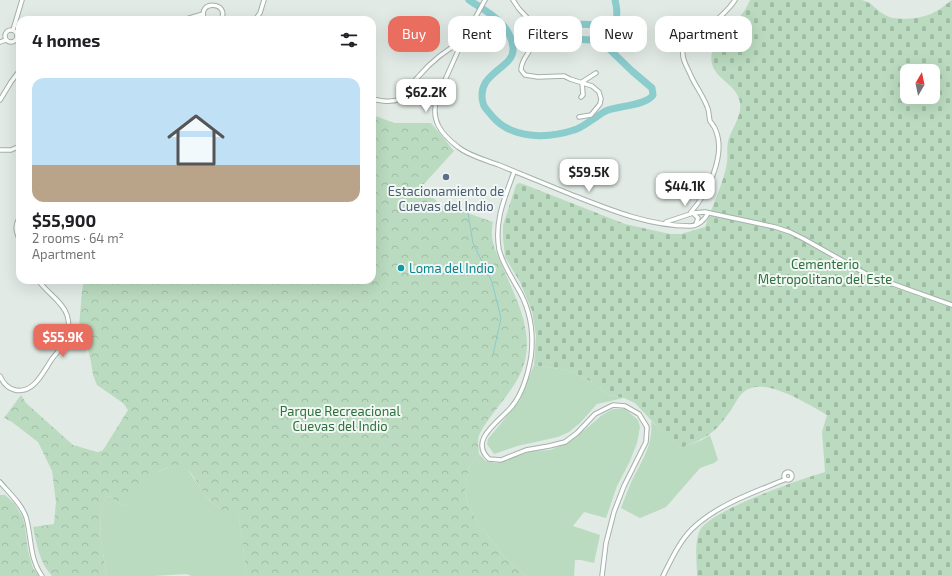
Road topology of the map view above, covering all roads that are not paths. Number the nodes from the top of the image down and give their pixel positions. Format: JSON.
{"nodes":[{"id":1,"x":22,"y":0,"type":"edge"},
{"id":2,"x":264,"y":0,"type":"edge"},
{"id":3,"x":485,"y":0,"type":"edge"},
{"id":4,"x":513,"y":0,"type":"edge"},
{"id":5,"x":735,"y":0,"type":"edge"},
{"id":6,"x":203,"y":14,"type":"joint"},
{"id":7,"x":17,"y":16,"type":"edge"},
{"id":8,"x":196,"y":16,"type":"edge"},
{"id":9,"x":222,"y":16,"type":"edge"},
{"id":10,"x":258,"y":16,"type":"edge"},
{"id":11,"x":475,"y":16,"type":"edge"},
{"id":12,"x":16,"y":18,"type":"edge"},
{"id":13,"x":12,"y":30,"type":"junction"},
{"id":14,"x":16,"y":32,"type":"edge"},
{"id":15,"x":6,"y":40,"type":"junction"},
{"id":16,"x":0,"y":42,"type":"edge"},
{"id":17,"x":16,"y":42,"type":"edge"},
{"id":18,"x":448,"y":49,"type":"edge"},
{"id":19,"x":458,"y":52,"type":"edge"},
{"id":20,"x":596,"y":73,"type":"dead end"},
{"id":21,"x":16,"y":75,"type":"edge"},
{"id":22,"x":582,"y":82,"type":"junction"},
{"id":23,"x":581,"y":98,"type":"dead end"},
{"id":24,"x":0,"y":100,"type":"edge"},
{"id":25,"x":376,"y":100,"type":"edge"},
{"id":26,"x":579,"y":117,"type":"dead end"},
{"id":27,"x":16,"y":148,"type":"edge"},
{"id":28,"x":0,"y":150,"type":"edge"},
{"id":29,"x":514,"y":172,"type":"junction"},
{"id":30,"x":691,"y":213,"type":"junction"},
{"id":31,"x":708,"y":213,"type":"junction"},
{"id":32,"x":662,"y":223,"type":"junction"},
{"id":33,"x":695,"y":225,"type":"junction"},
{"id":34,"x":41,"y":284,"type":"edge"},
{"id":35,"x":952,"y":305,"type":"edge"},
{"id":36,"x":0,"y":376,"type":"edge"},
{"id":37,"x":786,"y":479,"type":"dead end"},
{"id":38,"x":0,"y":482,"type":"edge"},
{"id":39,"x":42,"y":576,"type":"edge"},
{"id":40,"x":602,"y":576,"type":"edge"},
{"id":41,"x":664,"y":576,"type":"edge"}],
"edges":[{"from":1,"to":7,"type":"street"},
{"from":2,"to":10,"type":"street"},
{"from":3,"to":11,"type":"street"},
{"from":4,"to":22,"type":"street"},
{"from":5,"to":30,"type":"street"},
{"from":6,"to":8,"type":"street"},
{"from":6,"to":9,"type":"street"},
{"from":12,"to":13,"type":"street"},
{"from":13,"to":14,"type":"street"},
{"from":13,"to":15,"type":"street"},
{"from":15,"to":16,"type":"street"},
{"from":15,"to":17,"type":"street"},
{"from":18,"to":25,"type":"street"},
{"from":19,"to":29,"type":"street"},
{"from":20,"to":22,"type":"street"},
{"from":21,"to":24,"type":"street"},
{"from":22,"to":23,"type":"street"},
{"from":22,"to":26,"type":"street"},
{"from":27,"to":28,"type":"street"},
{"from":29,"to":32,"type":"street"},
{"from":29,"to":40,"type":"street"},
{"from":30,"to":31,"type":"street"},
{"from":30,"to":32,"type":"street"},
{"from":30,"to":33,"type":"street"},
{"from":31,"to":33,"type":"street"},
{"from":31,"to":35,"type":"street"},
{"from":32,"to":33,"type":"street"},
{"from":34,"to":36,"type":"street"},
{"from":37,"to":41,"type":"street"},
{"from":38,"to":39,"type":"street"}]}
